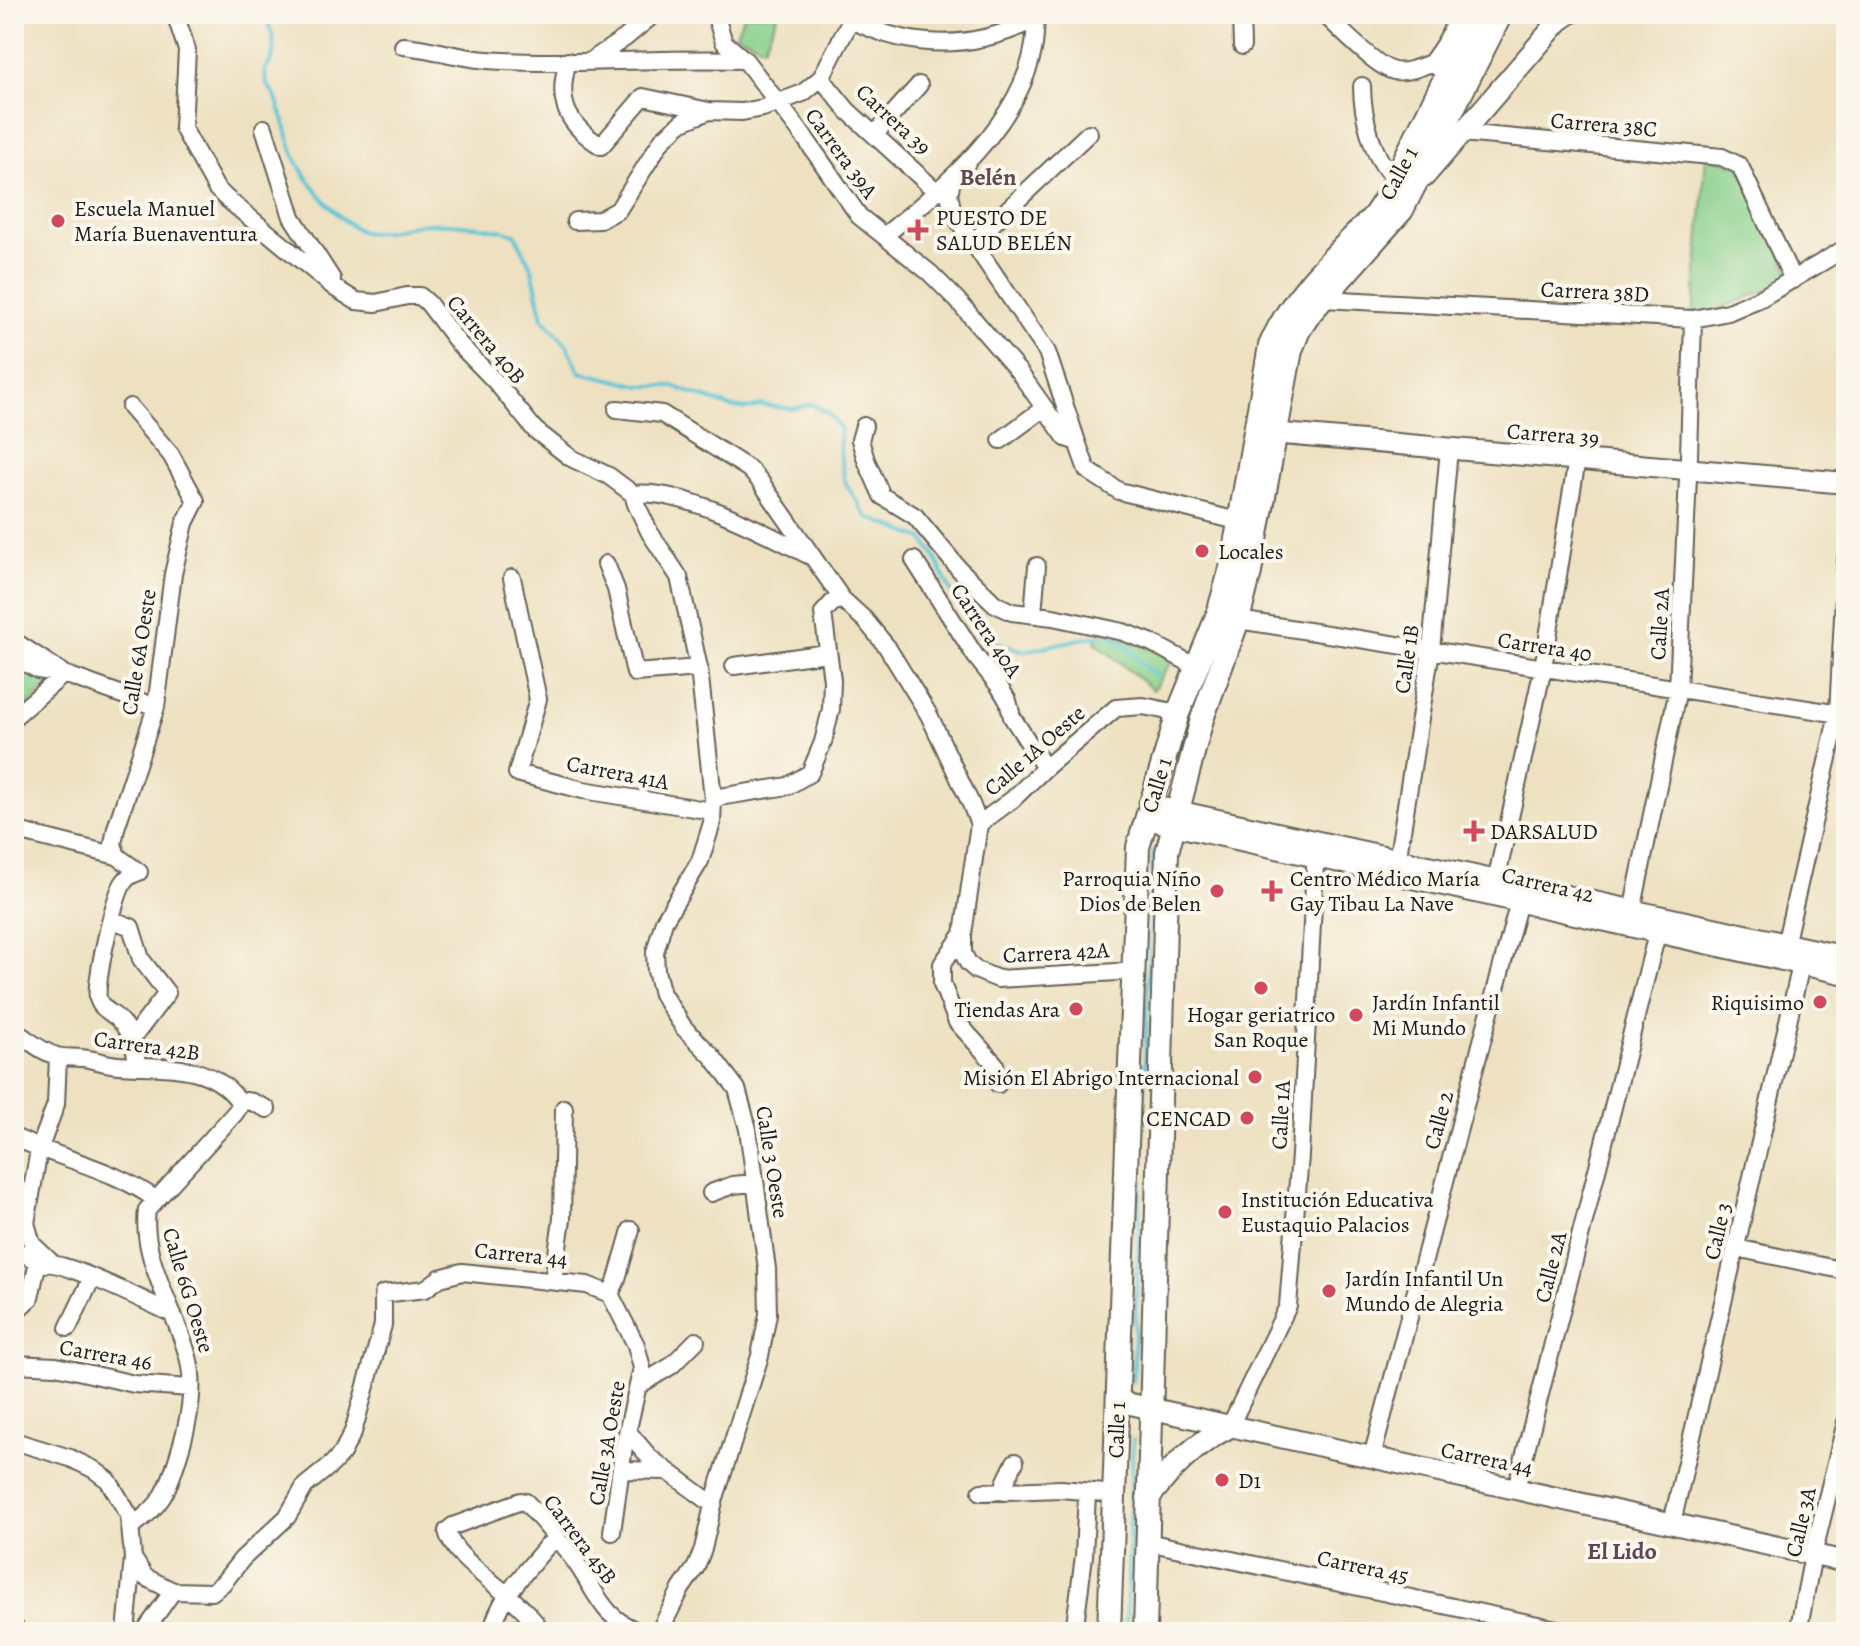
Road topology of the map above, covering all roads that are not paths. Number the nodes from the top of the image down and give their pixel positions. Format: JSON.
{"nodes":[{"id":1,"x":175,"y":14,"type":"edge"},
{"id":2,"x":654,"y":14,"type":"edge"},
{"id":3,"x":715,"y":14,"type":"edge"},
{"id":4,"x":1241,"y":14,"type":"edge"},
{"id":5,"x":1324,"y":14,"type":"edge"},
{"id":6,"x":1456,"y":14,"type":"edge"},
{"id":7,"x":1477,"y":14,"type":"edge"},
{"id":8,"x":1501,"y":14,"type":"edge"},
{"id":9,"x":1562,"y":16,"type":"edge"},
{"id":10,"x":853,"y":17,"type":"edge"},
{"id":11,"x":1035,"y":17,"type":"edge"},
{"id":12,"x":403,"y":46,"type":"dead end"},
{"id":13,"x":1242,"y":46,"type":"dead end"},
{"id":14,"x":592,"y":60,"type":"junction"},
{"id":15,"x":745,"y":60,"type":"junction"},
{"id":16,"x":568,"y":61,"type":"junction"},
{"id":17,"x":1440,"y":68,"type":"junction"},
{"id":18,"x":821,"y":78,"type":"junction"},
{"id":19,"x":919,"y":85,"type":"dead end"},
{"id":20,"x":1362,"y":86,"type":"dead end"},
{"id":21,"x":778,"y":103,"type":"junction"},
{"id":22,"x":709,"y":111,"type":"junction"},
{"id":23,"x":264,"y":128,"type":"dead end"},
{"id":24,"x":1089,"y":133,"type":"dead end"},
{"id":25,"x":1462,"y":133,"type":"junction"},
{"id":26,"x":875,"y":134,"type":"junction"},
{"id":27,"x":953,"y":177,"type":"junction"},
{"id":28,"x":1406,"y":182,"type":"junction"},
{"id":29,"x":937,"y":192,"type":"junction"},
{"id":30,"x":575,"y":221,"type":"dead end"},
{"id":31,"x":884,"y":236,"type":"junction"},
{"id":32,"x":973,"y":242,"type":"junction"},
{"id":33,"x":1846,"y":248,"type":"edge"},
{"id":34,"x":1793,"y":280,"type":"junction"},
{"id":35,"x":335,"y":288,"type":"junction"},
{"id":36,"x":1324,"y":299,"type":"junction"},
{"id":37,"x":1693,"y":319,"type":"junction"},
{"id":38,"x":1044,"y":408,"type":"junction"},
{"id":39,"x":617,"y":409,"type":"dead end"},
{"id":40,"x":136,"y":413,"type":"dead end"},
{"id":41,"x":864,"y":426,"type":"dead end"},
{"id":42,"x":1267,"y":432,"type":"junction"},
{"id":43,"x":1001,"y":440,"type":"dead end"},
{"id":44,"x":1077,"y":442,"type":"junction"},
{"id":45,"x":1449,"y":449,"type":"junction"},
{"id":46,"x":1577,"y":459,"type":"junction"},
{"id":47,"x":1689,"y":469,"type":"junction"},
{"id":48,"x":1846,"y":483,"type":"edge"},
{"id":49,"x":633,"y":494,"type":"junction"},
{"id":50,"x":1241,"y":522,"type":"junction"},
{"id":51,"x":810,"y":556,"type":"junction"},
{"id":52,"x":1846,"y":559,"type":"edge"},
{"id":53,"x":914,"y":560,"type":"dead end"},
{"id":54,"x":606,"y":564,"type":"dead end"},
{"id":55,"x":1037,"y":566,"type":"dead end"},
{"id":56,"x":512,"y":578,"type":"dead end"},
{"id":57,"x":842,"y":599,"type":"junction"},
{"id":58,"x":1033,"y":614,"type":"junction"},
{"id":59,"x":1238,"y":620,"type":"junction"},
{"id":60,"x":14,"y":641,"type":"edge"},
{"id":61,"x":1431,"y":650,"type":"junction"},
{"id":62,"x":827,"y":653,"type":"junction"},
{"id":63,"x":14,"y":657,"type":"edge"},
{"id":64,"x":734,"y":666,"type":"dead end"},
{"id":65,"x":1197,"y":667,"type":"junction"},
{"id":66,"x":699,"y":668,"type":"junction"},
{"id":67,"x":1543,"y":668,"type":"junction"},
{"id":68,"x":64,"y":674,"type":"junction"},
{"id":69,"x":1678,"y":689,"type":"junction"},
{"id":70,"x":156,"y":707,"type":"junction"},
{"id":71,"x":1178,"y":713,"type":"junction"},
{"id":72,"x":1842,"y":715,"type":"edge"},
{"id":73,"x":14,"y":717,"type":"edge"},
{"id":74,"x":1045,"y":768,"type":"junction"},
{"id":75,"x":713,"y":804,"type":"junction"},
{"id":76,"x":1148,"y":812,"type":"junction"},
{"id":77,"x":1175,"y":818,"type":"junction"},
{"id":78,"x":979,"y":824,"type":"junction"},
{"id":79,"x":14,"y":830,"type":"edge"},
{"id":80,"x":1316,"y":849,"type":"junction"},
{"id":81,"x":117,"y":856,"type":"junction"},
{"id":82,"x":1397,"y":867,"type":"junction"},
{"id":83,"x":1494,"y":888,"type":"junction"},
{"id":84,"x":1521,"y":894,"type":"junction"},
{"id":85,"x":1631,"y":918,"type":"junction"},
{"id":86,"x":111,"y":919,"type":"junction"},
{"id":87,"x":1659,"y":924,"type":"junction"},
{"id":88,"x":963,"y":934,"type":"junction"},
{"id":89,"x":1793,"y":954,"type":"junction"},
{"id":90,"x":1846,"y":957,"type":"edge"},
{"id":91,"x":1134,"y":971,"type":"junction"},
{"id":92,"x":1846,"y":974,"type":"edge"},
{"id":93,"x":14,"y":1031,"type":"edge"},
{"id":94,"x":131,"y":1040,"type":"junction"},
{"id":95,"x":52,"y":1054,"type":"junction"},
{"id":96,"x":137,"y":1066,"type":"junction"},
{"id":97,"x":998,"y":1084,"type":"dead end"},
{"id":98,"x":238,"y":1100,"type":"junction"},
{"id":99,"x":564,"y":1108,"type":"dead end"},
{"id":100,"x":267,"y":1109,"type":"dead end"},
{"id":101,"x":14,"y":1137,"type":"edge"},
{"id":102,"x":39,"y":1150,"type":"junction"},
{"id":103,"x":753,"y":1183,"type":"junction"},
{"id":104,"x":711,"y":1193,"type":"dead end"},
{"id":105,"x":155,"y":1199,"type":"junction"},
{"id":106,"x":631,"y":1230,"type":"dead end"},
{"id":107,"x":1736,"y":1248,"type":"junction"},
{"id":108,"x":14,"y":1250,"type":"edge"},
{"id":109,"x":44,"y":1261,"type":"junction"},
{"id":110,"x":1846,"y":1271,"type":"edge"},
{"id":111,"x":92,"y":1278,"type":"junction"},
{"id":112,"x":553,"y":1281,"type":"junction"},
{"id":113,"x":610,"y":1294,"type":"junction"},
{"id":114,"x":16,"y":1312,"type":"edge"},
{"id":115,"x":173,"y":1314,"type":"junction"},
{"id":116,"x":68,"y":1328,"type":"dead end"},
{"id":117,"x":696,"y":1341,"type":"dead end"},
{"id":118,"x":14,"y":1364,"type":"edge"},
{"id":119,"x":638,"y":1386,"type":"junction"},
{"id":120,"x":190,"y":1388,"type":"junction"},
{"id":121,"x":1117,"y":1401,"type":"junction"},
{"id":122,"x":1151,"y":1408,"type":"junction"},
{"id":123,"x":1846,"y":1422,"type":"edge"},
{"id":124,"x":1230,"y":1426,"type":"junction"},
{"id":125,"x":629,"y":1433,"type":"junction"},
{"id":126,"x":14,"y":1441,"type":"edge"},
{"id":127,"x":1372,"y":1457,"type":"junction"},
{"id":128,"x":1015,"y":1462,"type":"dead end"},
{"id":129,"x":621,"y":1470,"type":"junction"},
{"id":130,"x":666,"y":1471,"type":"junction"},
{"id":131,"x":1516,"y":1489,"type":"junction"},
{"id":132,"x":981,"y":1492,"type":"dead end"},
{"id":133,"x":1005,"y":1492,"type":"junction"},
{"id":134,"x":1087,"y":1493,"type":"junction"},
{"id":135,"x":1115,"y":1494,"type":"junction"},
{"id":136,"x":1148,"y":1498,"type":"junction"},
{"id":137,"x":714,"y":1501,"type":"junction"},
{"id":138,"x":1672,"y":1523,"type":"junction"},
{"id":139,"x":132,"y":1526,"type":"junction"},
{"id":140,"x":612,"y":1532,"type":"dead end"},
{"id":141,"x":556,"y":1540,"type":"junction"},
{"id":142,"x":1147,"y":1542,"type":"junction"},
{"id":143,"x":1813,"y":1555,"type":"junction"},
{"id":144,"x":133,"y":1558,"type":"junction"},
{"id":145,"x":1846,"y":1562,"type":"edge"},
{"id":146,"x":173,"y":1591,"type":"junction"},
{"id":147,"x":508,"y":1595,"type":"junction"},
{"id":148,"x":14,"y":1626,"type":"edge"},
{"id":149,"x":539,"y":1628,"type":"edge"},
{"id":150,"x":17,"y":1632,"type":"edge"},
{"id":151,"x":126,"y":1632,"type":"edge"},
{"id":152,"x":144,"y":1632,"type":"edge"},
{"id":153,"x":492,"y":1632,"type":"edge"},
{"id":154,"x":502,"y":1632,"type":"edge"},
{"id":155,"x":640,"y":1632,"type":"edge"},
{"id":156,"x":659,"y":1632,"type":"edge"},
{"id":157,"x":1074,"y":1632,"type":"edge"},
{"id":158,"x":1109,"y":1632,"type":"edge"},
{"id":159,"x":1145,"y":1632,"type":"edge"},
{"id":160,"x":1571,"y":1632,"type":"edge"},
{"id":161,"x":1798,"y":1632,"type":"edge"}],
"edges":[{"from":1,"to":35,"type":"street","name":"Carrera 40B"},
{"from":2,"to":14,"type":"street"},
{"from":3,"to":15,"type":"street","name":"Carrera 39A"},
{"from":4,"to":13,"type":"street"},
{"from":5,"to":17,"type":"street"},
{"from":6,"to":17,"type":"street"},
{"from":7,"to":17,"type":"main road","name":"Calle 1"},
{"from":8,"to":28,"type":"main road","name":"Calle 1"},
{"from":9,"to":25,"type":"street"},
{"from":10,"to":11,"type":"street"},
{"from":10,"to":18,"type":"street"},
{"from":11,"to":27,"type":"street"},
{"from":12,"to":16,"type":"street"},
{"from":14,"to":15,"type":"street"},
{"from":14,"to":16,"type":"street"},
{"from":15,"to":21,"type":"street","name":"Carrera 39A"},
{"from":16,"to":22,"type":"street"},
{"from":17,"to":28,"type":"main road","name":"Calle 1"},
{"from":18,"to":21,"type":"street"},
{"from":18,"to":26,"type":"street","name":"Carrera 39"},
{"from":19,"to":26,"type":"street"},
{"from":20,"to":28,"type":"street"},
{"from":21,"to":22,"type":"street"},
{"from":21,"to":31,"type":"street","name":"Carrera 39A"},
{"from":22,"to":30,"type":"street"},
{"from":23,"to":35,"type":"street"},
{"from":24,"to":32,"type":"street"},
{"from":25,"to":28,"type":"street"},
{"from":25,"to":34,"type":"street","name":"Carrera 38C"},
{"from":26,"to":29,"type":"street","name":"Carrera 39"},
{"from":27,"to":29,"type":"street"},
{"from":27,"to":32,"type":"street"},
{"from":28,"to":36,"type":"main road","name":"Calle 1"},
{"from":28,"to":42,"type":"main road","name":"Calle 1"},
{"from":29,"to":31,"type":"street"},
{"from":31,"to":38,"type":"street","name":"Carrera 39A"},
{"from":32,"to":44,"type":"street"},
{"from":33,"to":34,"type":"street","name":"Carrera 38D"},
{"from":34,"to":37,"type":"street","name":"Carrera 38D"},
{"from":35,"to":49,"type":"street","name":"Carrera 40B"},
{"from":36,"to":37,"type":"street","name":"Carrera 38D"},
{"from":36,"to":42,"type":"main road","name":"Calle 1"},
{"from":37,"to":47,"type":"street","name":"Calle 2A"},
{"from":38,"to":43,"type":"street"},
{"from":38,"to":44,"type":"street","name":"Carrera 39A"},
{"from":39,"to":51,"type":"street","name":"Carrera 40B"},
{"from":40,"to":70,"type":"street","name":"Calle 6A Oeste"},
{"from":41,"to":58,"type":"street"},
{"from":42,"to":45,"type":"street","name":"Carrera 39"},
{"from":42,"to":50,"type":"main road","name":"Calle 1"},
{"from":42,"to":59,"type":"main road","name":"Calle 1"},
{"from":44,"to":50,"type":"street","name":"Carrera 39A"},
{"from":45,"to":46,"type":"street","name":"Carrera 39"},
{"from":45,"to":61,"type":"street","name":"Calle 1B"},
{"from":46,"to":47,"type":"street","name":"Carrera 39"},
{"from":46,"to":67,"type":"street"},
{"from":47,"to":48,"type":"street","name":"Carrera 39"},
{"from":47,"to":69,"type":"street","name":"Calle 2A"},
{"from":49,"to":51,"type":"street","name":"Carrera 40B"},
{"from":49,"to":66,"type":"street","name":"Calle 3 Oeste"},
{"from":50,"to":65,"type":"main road","name":"Calle 1"},
{"from":51,"to":57,"type":"street","name":"Carrera 40B"},
{"from":52,"to":72,"type":"street","name":"Calle 3"},
{"from":53,"to":74,"type":"street","name":"Carrera 40A"},
{"from":54,"to":66,"type":"street"},
{"from":55,"to":58,"type":"street"},
{"from":56,"to":75,"type":"street","name":"Carrera 41A"},
{"from":57,"to":62,"type":"street","name":"Carrera 41A"},
{"from":57,"to":78,"type":"street","name":"Carrera 40B"},
{"from":58,"to":65,"type":"street"},
{"from":59,"to":61,"type":"street","name":"Carrera 40"},
{"from":59,"to":77,"type":"main road","name":"Calle 1"},
{"from":60,"to":68,"type":"street"},
{"from":61,"to":67,"type":"street","name":"Carrera 40"},
{"from":61,"to":82,"type":"street","name":"Calle 1B"},
{"from":62,"to":64,"type":"street"},
{"from":62,"to":75,"type":"street","name":"Carrera 41A"},
{"from":63,"to":68,"type":"street"},
{"from":65,"to":71,"type":"main road","name":"Calle 1"},
{"from":66,"to":75,"type":"street","name":"Calle 3 Oeste"},
{"from":67,"to":69,"type":"street","name":"Carrera 40"},
{"from":67,"to":83,"type":"street"},
{"from":68,"to":70,"type":"street"},
{"from":68,"to":73,"type":"street"},
{"from":69,"to":72,"type":"street","name":"Carrera 40"},
{"from":69,"to":85,"type":"street","name":"Calle 2A"},
{"from":70,"to":81,"type":"street","name":"Calle 6A Oeste"},
{"from":71,"to":74,"type":"street","name":"Calle 1A Oeste"},
{"from":71,"to":76,"type":"main road","name":"Calle 1"},
{"from":72,"to":89,"type":"street","name":"Calle 3"},
{"from":74,"to":78,"type":"street","name":"Calle 1A Oeste"},
{"from":75,"to":103,"type":"street","name":"Calle 3 Oeste"},
{"from":76,"to":77,"type":"street","name":"Carrera 42"},
{"from":76,"to":91,"type":"main road","name":"Calle 1"},
{"from":77,"to":80,"type":"street","name":"Carrera 42"},
{"from":77,"to":122,"type":"main road","name":"Calle 1"},
{"from":78,"to":88,"type":"street","name":"Calle 1A Oeste"},
{"from":79,"to":81,"type":"street"},
{"from":80,"to":82,"type":"street","name":"Carrera 42"},
{"from":80,"to":124,"type":"street","name":"Calle 1A"},
{"from":81,"to":86,"type":"street"},
{"from":82,"to":83,"type":"street","name":"Carrera 42"},
{"from":83,"to":84,"type":"street","name":"Carrera 42"},
{"from":84,"to":85,"type":"street","name":"Carrera 42"},
{"from":84,"to":127,"type":"street","name":"Calle 2"},
{"from":85,"to":87,"type":"street","name":"Carrera 42"},
{"from":86,"to":94,"type":"street"},
{"from":86,"to":94,"type":"street"},
{"from":87,"to":89,"type":"street","name":"Carrera 42"},
{"from":87,"to":131,"type":"street","name":"Calle 2A"},
{"from":88,"to":91,"type":"street","name":"Carrera 42A"},
{"from":88,"to":97,"type":"street"},
{"from":89,"to":90,"type":"street","name":"Carrera 42"},
{"from":89,"to":92,"type":"street","name":"Carrera 42"},
{"from":89,"to":107,"type":"street","name":"Calle 3"},
{"from":91,"to":121,"type":"main road","name":"Calle 1"},
{"from":93,"to":95,"type":"street","name":"Carrera 42B"},
{"from":94,"to":96,"type":"street"},
{"from":95,"to":96,"type":"street","name":"Carrera 42B"},
{"from":95,"to":102,"type":"street"},
{"from":96,"to":98,"type":"street","name":"Carrera 42B"},
{"from":98,"to":100,"type":"street","name":"Carrera 42B"},
{"from":98,"to":105,"type":"street","name":"Calle 6G Oeste"},
{"from":99,"to":112,"type":"street"},
{"from":101,"to":102,"type":"street"},
{"from":102,"to":105,"type":"street"},
{"from":102,"to":109,"type":"street"},
{"from":103,"to":104,"type":"street"},
{"from":103,"to":137,"type":"street","name":"Calle 3 Oeste"},
{"from":105,"to":115,"type":"street","name":"Calle 6G Oeste"},
{"from":106,"to":113,"type":"street"},
{"from":107,"to":110,"type":"street"},
{"from":107,"to":138,"type":"street","name":"Calle 3"},
{"from":108,"to":109,"type":"street"},
{"from":109,"to":111,"type":"street"},
{"from":109,"to":114,"type":"street"},
{"from":111,"to":115,"type":"street"},
{"from":111,"to":116,"type":"street"},
{"from":112,"to":113,"type":"street","name":"Carrera 44"},
{"from":112,"to":146,"type":"street","name":"Carrera 44"},
{"from":113,"to":119,"type":"street","name":"Calle 3A Oeste"},
{"from":115,"to":120,"type":"street","name":"Calle 6G Oeste"},
{"from":117,"to":119,"type":"street"},
{"from":118,"to":120,"type":"street","name":"Carrera 46"},
{"from":119,"to":125,"type":"street","name":"Calle 3A Oeste"},
{"from":120,"to":139,"type":"street","name":"Calle 6G Oeste"},
{"from":121,"to":122,"type":"street","name":"Carrera 44"},
{"from":121,"to":135,"type":"main road","name":"Calle 1"},
{"from":122,"to":124,"type":"street","name":"Carrera 44"},
{"from":122,"to":136,"type":"main road","name":"Calle 1"},
{"from":123,"to":143,"type":"street","name":"Calle 3A"},
{"from":124,"to":127,"type":"street","name":"Carrera 44"},
{"from":124,"to":136,"type":"main road"},
{"from":125,"to":129,"type":"street","name":"Calle 3A Oeste"},
{"from":125,"to":130,"type":"street"},
{"from":126,"to":139,"type":"street"},
{"from":127,"to":131,"type":"street","name":"Carrera 44"},
{"from":128,"to":133,"type":"street"},
{"from":129,"to":130,"type":"street"},
{"from":129,"to":140,"type":"street","name":"Calle 3A Oeste"},
{"from":130,"to":137,"type":"street"},
{"from":131,"to":138,"type":"street","name":"Carrera 44"},
{"from":132,"to":133,"type":"street"},
{"from":133,"to":134,"type":"street"},
{"from":134,"to":135,"type":"street"},
{"from":134,"to":157,"type":"street"},
{"from":135,"to":158,"type":"main road","name":"Calle 1"},
{"from":136,"to":142,"type":"main road","name":"Calle 1"},
{"from":137,"to":156,"type":"street","name":"Calle 3 Oeste"},
{"from":138,"to":143,"type":"street","name":"Carrera 44"},
{"from":139,"to":144,"type":"street"},
{"from":141,"to":147,"type":"street"},
{"from":141,"to":147,"type":"street","name":"Carrera 45B"},
{"from":141,"to":155,"type":"street","name":"Carrera 45B"},
{"from":142,"to":159,"type":"main road","name":"Calle 1"},
{"from":142,"to":160,"type":"street","name":"Carrera 45"},
{"from":143,"to":145,"type":"street","name":"Carrera 44"},
{"from":143,"to":161,"type":"street","name":"Calle 3A"},
{"from":144,"to":146,"type":"street"},
{"from":144,"to":151,"type":"street"},
{"from":146,"to":152,"type":"street"},
{"from":147,"to":149,"type":"street"},
{"from":147,"to":153,"type":"street"},
{"from":148,"to":150,"type":"street"},
{"from":149,"to":154,"type":"street"}]}
